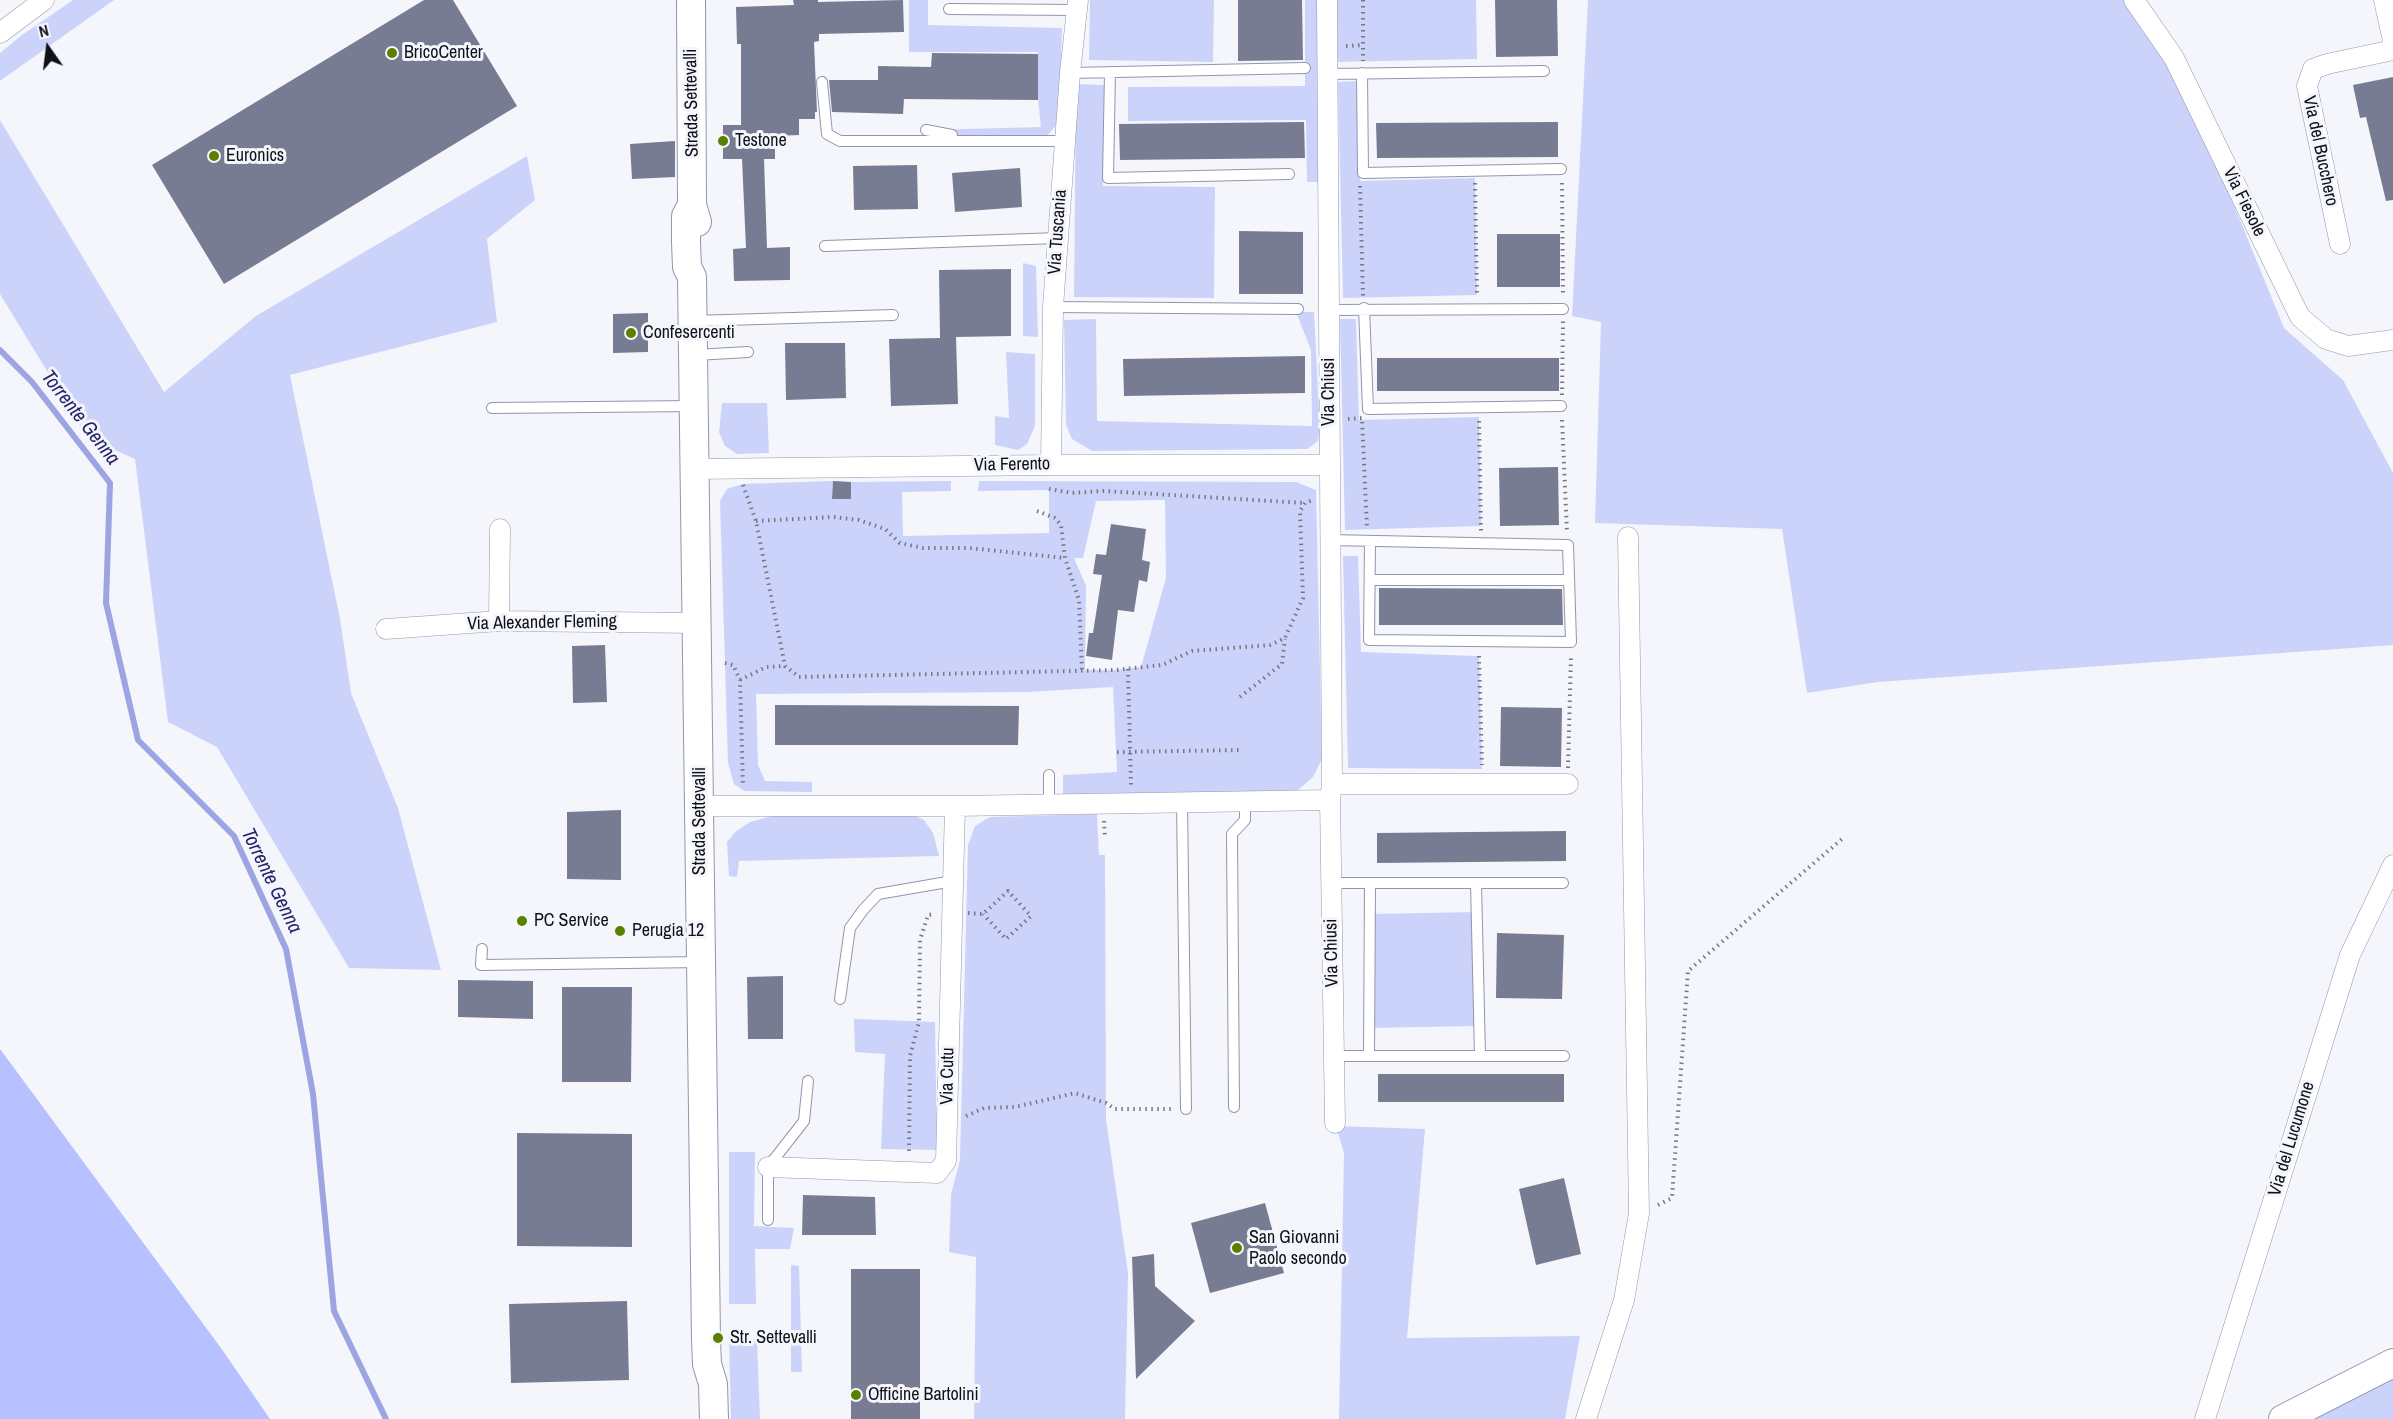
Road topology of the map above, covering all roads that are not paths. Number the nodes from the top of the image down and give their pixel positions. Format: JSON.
{"nodes":[{"id":1,"x":44,"y":0,"type":"edge"},
{"id":2,"x":691,"y":0,"type":"edge"},
{"id":3,"x":1327,"y":0,"type":"edge"},
{"id":4,"x":2134,"y":0,"type":"edge"},
{"id":5,"x":2384,"y":0,"type":"edge"},
{"id":6,"x":1077,"y":5,"type":"edge"},
{"id":7,"x":949,"y":9,"type":"dead end"},
{"id":8,"x":0,"y":33,"type":"edge"},
{"id":9,"x":2393,"y":41,"type":"edge"},
{"id":10,"x":2393,"y":50,"type":"edge"},
{"id":11,"x":1305,"y":68,"type":"dead end"},
{"id":12,"x":1544,"y":71,"type":"dead end"},
{"id":13,"x":1110,"y":72,"type":"junction"},
{"id":14,"x":1070,"y":73,"type":"junction"},
{"id":15,"x":1328,"y":74,"type":"junction"},
{"id":16,"x":1362,"y":74,"type":"junction"},
{"id":17,"x":822,"y":82,"type":"dead end"},
{"id":18,"x":926,"y":130,"type":"dead end"},
{"id":19,"x":985,"y":140,"type":"junction"},
{"id":20,"x":1065,"y":141,"type":"junction"},
{"id":21,"x":1561,"y":169,"type":"road end"},
{"id":22,"x":1289,"y":174,"type":"dead end"},
{"id":23,"x":1059,"y":238,"type":"junction"},
{"id":24,"x":2340,"y":244,"type":"dead end"},
{"id":25,"x":825,"y":246,"type":"dead end"},
{"id":26,"x":1053,"y":307,"type":"junction"},
{"id":27,"x":1364,"y":308,"type":"junction"},
{"id":28,"x":1298,"y":309,"type":"dead end"},
{"id":29,"x":1563,"y":309,"type":"road end"},
{"id":30,"x":1329,"y":310,"type":"junction"},
{"id":31,"x":893,"y":315,"type":"dead end"},
{"id":32,"x":693,"y":321,"type":"junction"},
{"id":33,"x":2393,"y":340,"type":"edge"},
{"id":34,"x":748,"y":352,"type":"dead end"},
{"id":35,"x":693,"y":355,"type":"junction"},
{"id":36,"x":693,"y":406,"type":"junction"},
{"id":37,"x":1561,"y":406,"type":"road end"},
{"id":38,"x":492,"y":408,"type":"dead end"},
{"id":39,"x":1051,"y":465,"type":"junction"},
{"id":40,"x":1329,"y":465,"type":"junction"},
{"id":41,"x":694,"y":469,"type":"junction"},
{"id":42,"x":500,"y":529,"type":"dead end"},
{"id":43,"x":1629,"y":537,"type":"dead end"},
{"id":44,"x":1329,"y":540,"type":"junction"},
{"id":45,"x":1370,"y":541,"type":"junction"},
{"id":46,"x":1370,"y":580,"type":"junction"},
{"id":47,"x":1569,"y":580,"type":"junction"},
{"id":48,"x":499,"y":621,"type":"junction"},
{"id":49,"x":698,"y":623,"type":"junction"},
{"id":50,"x":386,"y":629,"type":"dead end"},
{"id":51,"x":1049,"y":775,"type":"dead end"},
{"id":52,"x":1568,"y":784,"type":"road end"},
{"id":53,"x":1331,"y":792,"type":"junction"},
{"id":54,"x":1245,"y":800,"type":"junction"},
{"id":55,"x":1182,"y":801,"type":"junction"},
{"id":56,"x":1049,"y":803,"type":"junction"},
{"id":57,"x":700,"y":806,"type":"junction"},
{"id":58,"x":955,"y":806,"type":"junction"},
{"id":59,"x":2393,"y":865,"type":"edge"},
{"id":60,"x":953,"y":881,"type":"junction"},
{"id":61,"x":1331,"y":882,"type":"junction"},
{"id":62,"x":1370,"y":883,"type":"junction"},
{"id":63,"x":1476,"y":883,"type":"junction"},
{"id":64,"x":1563,"y":883,"type":"dead end"},
{"id":65,"x":482,"y":949,"type":"dead end"},
{"id":66,"x":701,"y":962,"type":"junction"},
{"id":67,"x":840,"y":999,"type":"dead end"},
{"id":68,"x":1334,"y":1056,"type":"junction"},
{"id":69,"x":1369,"y":1056,"type":"junction"},
{"id":70,"x":1480,"y":1056,"type":"junction"},
{"id":71,"x":1564,"y":1056,"type":"dead end"},
{"id":72,"x":808,"y":1081,"type":"dead end"},
{"id":73,"x":1234,"y":1107,"type":"dead end"},
{"id":74,"x":1186,"y":1109,"type":"road end"},
{"id":75,"x":1335,"y":1123,"type":"dead end"},
{"id":76,"x":768,"y":1167,"type":"junction"},
{"id":77,"x":768,"y":1220,"type":"dead end"},
{"id":78,"x":2393,"y":1363,"type":"edge"},
{"id":79,"x":707,"y":1364,"type":"junction"},
{"id":80,"x":700,"y":1419,"type":"edge"},
{"id":81,"x":714,"y":1419,"type":"edge"},
{"id":82,"x":1586,"y":1419,"type":"edge"},
{"id":83,"x":2205,"y":1419,"type":"edge"},
{"id":84,"x":2283,"y":1419,"type":"edge"}],
"edges":[{"from":1,"to":8,"type":"street"},
{"from":2,"to":32,"type":"main road","name":"Strada Settevalli"},
{"from":3,"to":15,"type":"street","name":"Via Chiusi"},
{"from":4,"to":33,"type":"street","name":"Via Fiesole"},
{"from":5,"to":9,"type":"street"},
{"from":6,"to":7,"type":"lane"},
{"from":6,"to":14,"type":"street","name":"Via Tuscania"},
{"from":10,"to":24,"type":"street","name":"Via del Bucchero"},
{"from":11,"to":13,"type":"lane"},
{"from":12,"to":16,"type":"lane"},
{"from":13,"to":14,"type":"lane"},
{"from":13,"to":22,"type":"lane"},
{"from":14,"to":20,"type":"street","name":"Via Tuscania"},
{"from":15,"to":16,"type":"lane"},
{"from":15,"to":30,"type":"street","name":"Via Chiusi"},
{"from":16,"to":21,"type":"lane"},
{"from":17,"to":19,"type":"lane"},
{"from":18,"to":19,"type":"lane"},
{"from":19,"to":20,"type":"lane"},
{"from":20,"to":23,"type":"street","name":"Via Tuscania"},
{"from":23,"to":25,"type":"lane"},
{"from":23,"to":26,"type":"street","name":"Via Tuscania"},
{"from":26,"to":28,"type":"lane"},
{"from":26,"to":39,"type":"street","name":"Via Tuscania"},
{"from":27,"to":29,"type":"lane"},
{"from":27,"to":30,"type":"lane"},
{"from":27,"to":37,"type":"lane"},
{"from":30,"to":40,"type":"street","name":"Via Chiusi"},
{"from":31,"to":32,"type":"lane"},
{"from":32,"to":35,"type":"main road","name":"Strada Settevalli"},
{"from":34,"to":35,"type":"lane"},
{"from":35,"to":36,"type":"main road","name":"Strada Settevalli"},
{"from":36,"to":38,"type":"lane"},
{"from":36,"to":41,"type":"main road","name":"Strada Settevalli"},
{"from":39,"to":40,"type":"street","name":"Via Ferento"},
{"from":39,"to":41,"type":"street","name":"Via Ferento"},
{"from":40,"to":44,"type":"street","name":"Via Chiusi"},
{"from":41,"to":49,"type":"main road","name":"Strada Settevalli"},
{"from":42,"to":48,"type":"street"},
{"from":43,"to":82,"type":"street"},
{"from":44,"to":45,"type":"lane"},
{"from":44,"to":53,"type":"street","name":"Via Chiusi"},
{"from":45,"to":46,"type":"lane"},
{"from":45,"to":47,"type":"lane"},
{"from":46,"to":47,"type":"lane"},
{"from":46,"to":47,"type":"lane"},
{"from":48,"to":49,"type":"street","name":"Via Alexander Fleming"},
{"from":48,"to":50,"type":"street","name":"Via Alexander Fleming"},
{"from":49,"to":57,"type":"main road","name":"Strada Settevalli"},
{"from":51,"to":56,"type":"lane"},
{"from":52,"to":53,"type":"street"},
{"from":53,"to":54,"type":"street"},
{"from":53,"to":61,"type":"street","name":"Via Chiusi"},
{"from":54,"to":55,"type":"street"},
{"from":54,"to":73,"type":"lane"},
{"from":55,"to":56,"type":"street"},
{"from":55,"to":74,"type":"lane"},
{"from":56,"to":58,"type":"street"},
{"from":57,"to":58,"type":"street"},
{"from":57,"to":66,"type":"main road","name":"Strada Settevalli"},
{"from":58,"to":60,"type":"street","name":"Via Cutu"},
{"from":59,"to":83,"type":"street","name":"Via del Lucumone"},
{"from":60,"to":67,"type":"lane"},
{"from":60,"to":76,"type":"street","name":"Via Cutu"},
{"from":61,"to":62,"type":"lane"},
{"from":61,"to":68,"type":"street","name":"Via Chiusi"},
{"from":62,"to":63,"type":"lane"},
{"from":62,"to":69,"type":"lane"},
{"from":63,"to":64,"type":"lane"},
{"from":63,"to":70,"type":"lane"},
{"from":65,"to":66,"type":"lane"},
{"from":66,"to":79,"type":"main road","name":"Strada Settevalli"},
{"from":68,"to":69,"type":"lane"},
{"from":68,"to":75,"type":"street","name":"Via Chiusi"},
{"from":69,"to":70,"type":"lane"},
{"from":70,"to":71,"type":"lane"},
{"from":72,"to":76,"type":"lane"},
{"from":76,"to":77,"type":"lane"},
{"from":78,"to":84,"type":"main road"},
{"from":79,"to":80,"type":"main road","name":"Strada Settevalli"},
{"from":79,"to":81,"type":"main road","name":"Strada Settevalli"}]}
